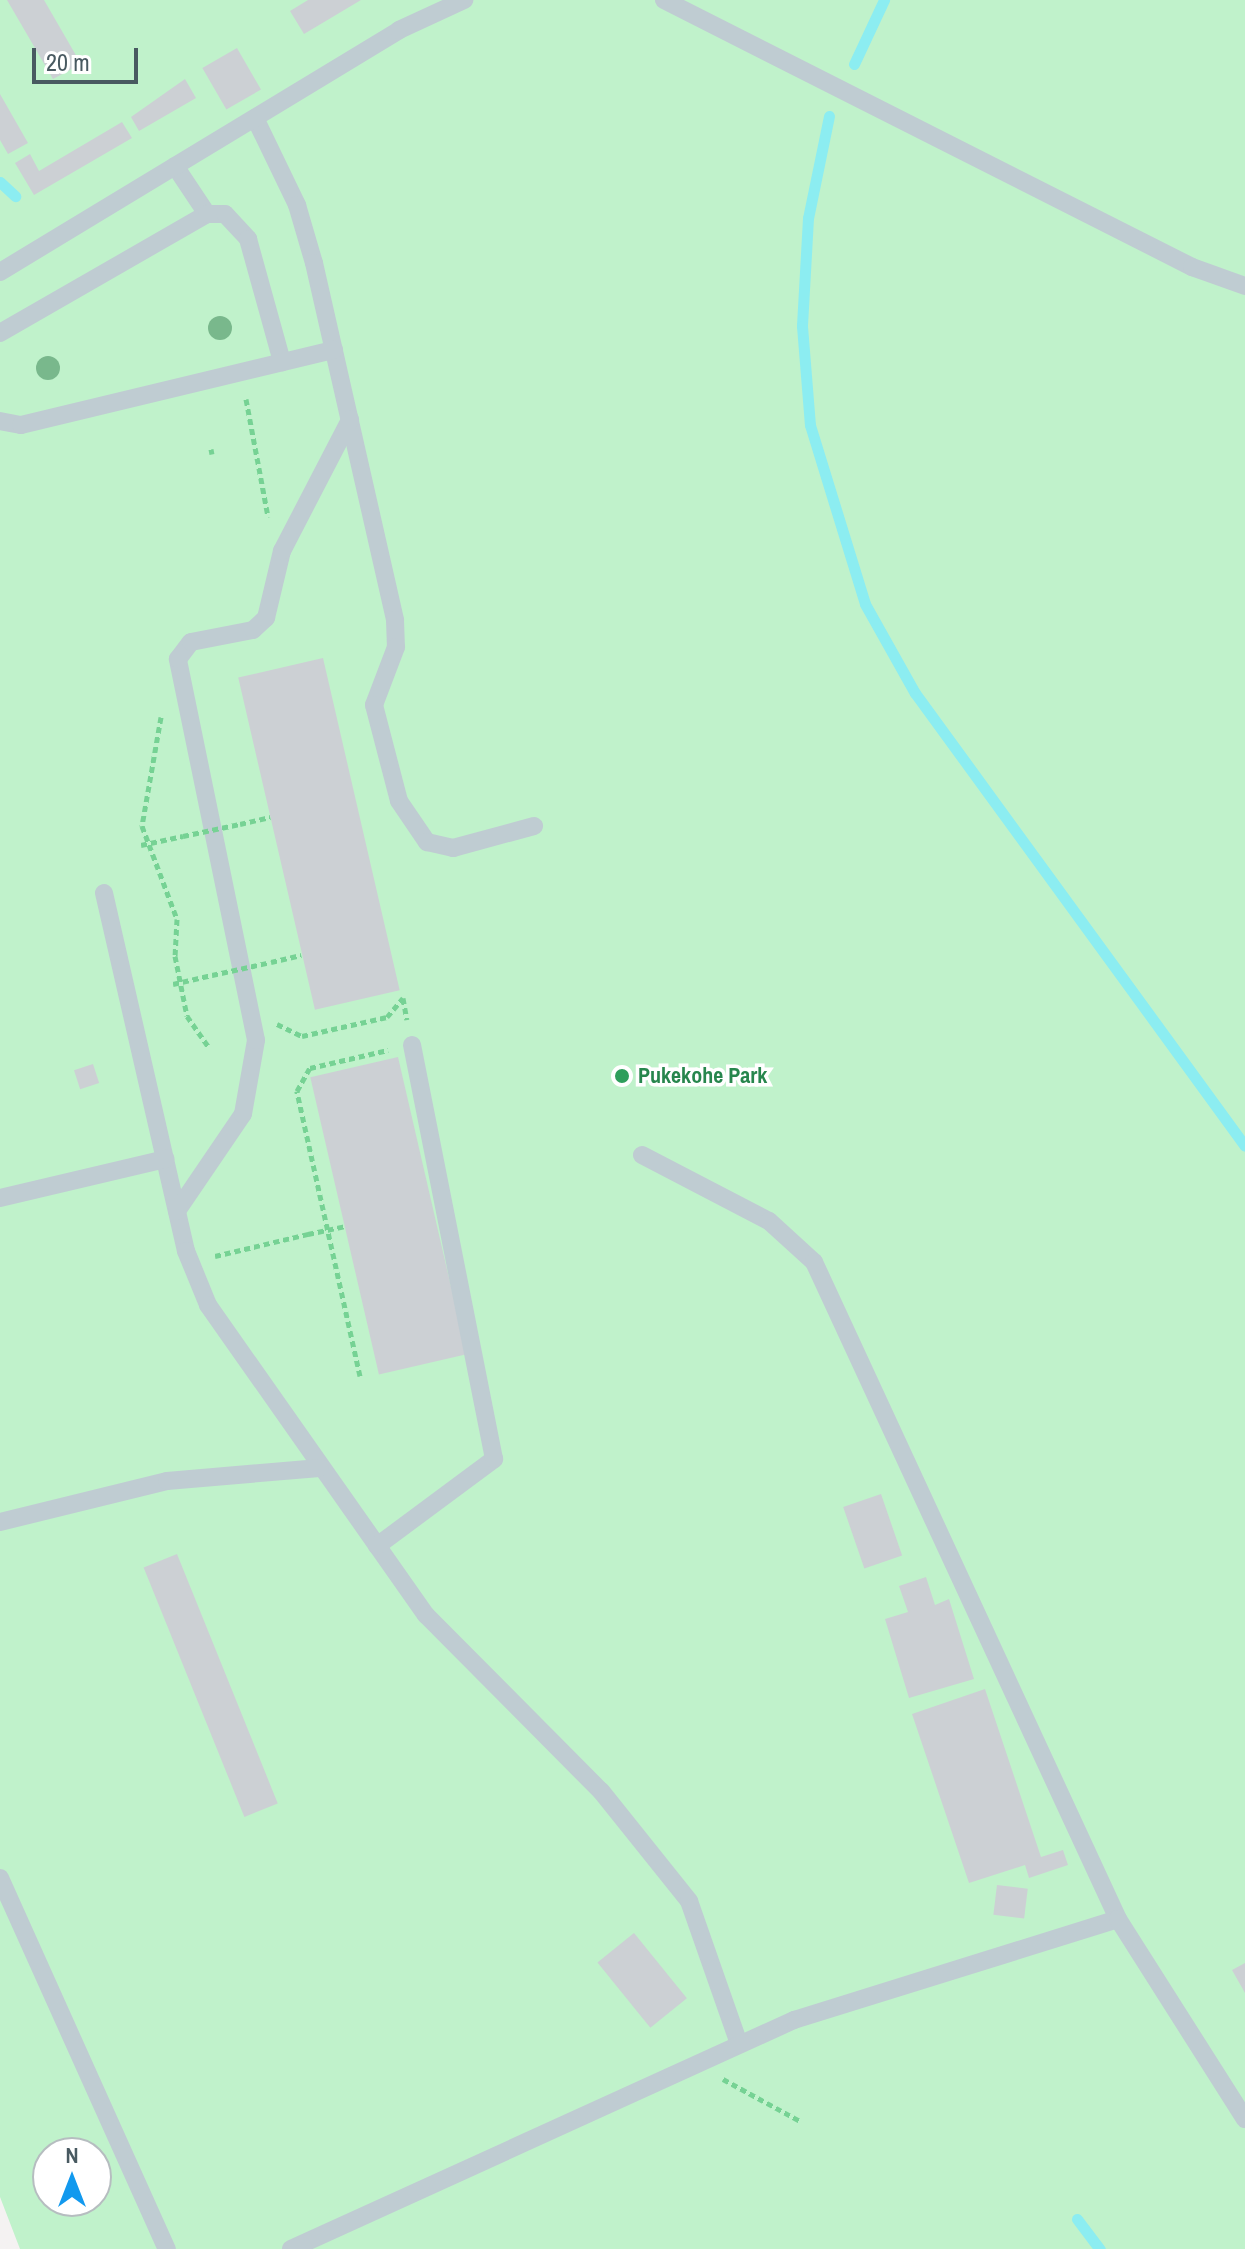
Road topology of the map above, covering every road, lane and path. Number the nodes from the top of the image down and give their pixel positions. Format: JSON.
{"nodes":[{"id":1,"x":464,"y":0,"type":"edge"},
{"id":2,"x":664,"y":0,"type":"edge"},
{"id":3,"x":255,"y":118,"type":"junction"},
{"id":4,"x":175,"y":166,"type":"junction"},
{"id":5,"x":207,"y":214,"type":"junction"},
{"id":6,"x":3,"y":265,"type":"edge"},
{"id":7,"x":1245,"y":286,"type":"edge"},
{"id":8,"x":0,"y":333,"type":"edge"},
{"id":9,"x":334,"y":350,"type":"junction"},
{"id":10,"x":282,"y":362,"type":"junction"},
{"id":11,"x":246,"y":399,"type":"dead end"},
{"id":12,"x":350,"y":420,"type":"junction"},
{"id":13,"x":0,"y":421,"type":"edge"},
{"id":14,"x":278,"y":570,"type":"junction"},
{"id":15,"x":182,"y":689,"type":"junction"},
{"id":16,"x":270,"y":817,"type":"dead end"},
{"id":17,"x":534,"y":826,"type":"dead end"},
{"id":18,"x":144,"y":844,"type":"junction"},
{"id":19,"x":104,"y":893,"type":"dead end"},
{"id":20,"x":301,"y":955,"type":"dead end"},
{"id":21,"x":176,"y":984,"type":"junction"},
{"id":22,"x":405,"y":1010,"type":"dead end"},
{"id":23,"x":283,"y":1023,"type":"dead end"},
{"id":24,"x":412,"y":1045,"type":"joint"},
{"id":25,"x":209,"y":1048,"type":"dead end"},
{"id":26,"x":642,"y":1155,"type":"dead end"},
{"id":27,"x":165,"y":1159,"type":"junction"},
{"id":28,"x":0,"y":1198,"type":"edge"},
{"id":29,"x":177,"y":1211,"type":"junction"},
{"id":30,"x":345,"y":1226,"type":"dead end"},
{"id":31,"x":226,"y":1253,"type":"dead end"},
{"id":32,"x":360,"y":1376,"type":"dead end"},
{"id":33,"x":319,"y":1468,"type":"junction"},
{"id":34,"x":0,"y":1522,"type":"edge"},
{"id":35,"x":377,"y":1546,"type":"junction"},
{"id":36,"x":0,"y":1878,"type":"edge"},
{"id":37,"x":1118,"y":1919,"type":"junction"},
{"id":38,"x":739,"y":2044,"type":"junction"},
{"id":39,"x":697,"y":2065,"type":"junction"},
{"id":40,"x":1245,"y":2119,"type":"edge"},
{"id":41,"x":800,"y":2121,"type":"dead end"},
{"id":42,"x":167,"y":2249,"type":"edge"},
{"id":43,"x":291,"y":2249,"type":"edge"}],
"edges":[{"from":1,"to":3,"type":"lane"},
{"from":2,"to":7,"type":"lane"},
{"from":3,"to":4,"type":"lane"},
{"from":3,"to":9,"type":"lane"},
{"from":4,"to":5,"type":"lane"},
{"from":4,"to":6,"type":"lane"},
{"from":5,"to":8,"type":"lane"},
{"from":5,"to":10,"type":"lane"},
{"from":9,"to":10,"type":"lane"},
{"from":9,"to":12,"type":"lane"},
{"from":10,"to":13,"type":"lane"},
{"from":11,"to":14,"type":"path"},
{"from":12,"to":14,"type":"lane"},
{"from":12,"to":17,"type":"lane"},
{"from":14,"to":15,"type":"lane"},
{"from":15,"to":18,"type":"path"},
{"from":15,"to":29,"type":"lane"},
{"from":16,"to":18,"type":"path","bridge":true},
{"from":18,"to":21,"type":"path"},
{"from":19,"to":27,"type":"lane"},
{"from":20,"to":21,"type":"path","bridge":true},
{"from":21,"to":25,"type":"path"},
{"from":22,"to":23,"type":"path"},
{"from":24,"to":32,"type":"path"},
{"from":24,"to":35,"type":"lane"},
{"from":26,"to":37,"type":"lane"},
{"from":27,"to":28,"type":"lane"},
{"from":27,"to":29,"type":"lane"},
{"from":29,"to":33,"type":"lane"},
{"from":30,"to":31,"type":"path","bridge":true},
{"from":33,"to":34,"type":"lane"},
{"from":33,"to":35,"type":"lane"},
{"from":35,"to":38,"type":"lane"},
{"from":36,"to":42,"type":"lane"},
{"from":37,"to":38,"type":"lane"},
{"from":37,"to":40,"type":"lane"},
{"from":38,"to":39,"type":"lane"},
{"from":39,"to":41,"type":"path"},
{"from":39,"to":43,"type":"lane"}]}
